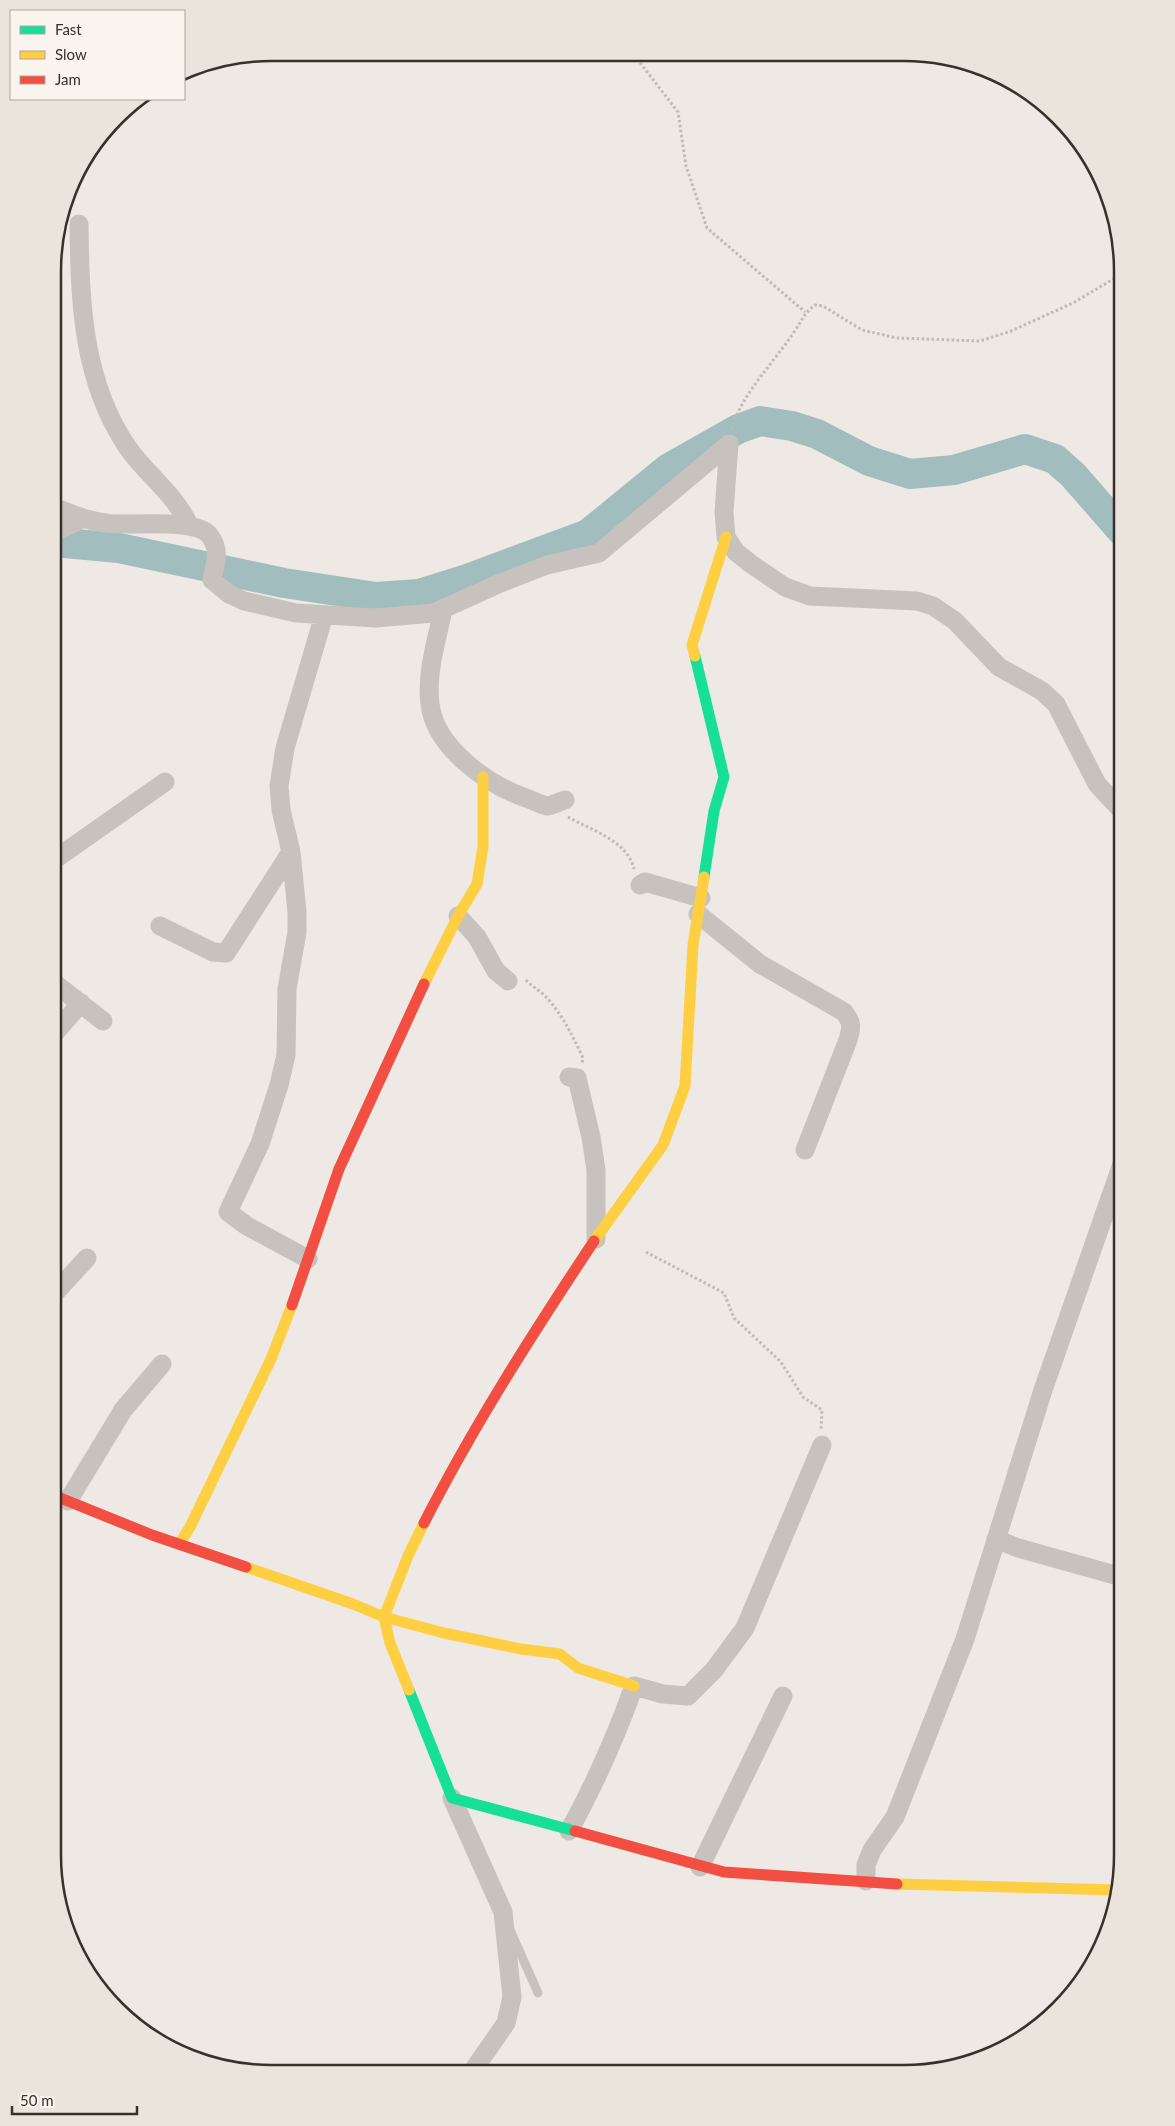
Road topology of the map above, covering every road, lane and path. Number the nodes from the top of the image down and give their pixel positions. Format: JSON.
{"nodes":[{"id":1,"x":639,"y":61,"type":"edge"},
{"id":2,"x":79,"y":224,"type":"dead end"},
{"id":3,"x":1114,"y":279,"type":"edge"},
{"id":4,"x":805,"y":312,"type":"junction"},
{"id":5,"x":731,"y":428,"type":"dead end"},
{"id":6,"x":61,"y":510,"type":"edge"},
{"id":7,"x":83,"y":518,"type":"junction"},
{"id":8,"x":189,"y":525,"type":"junction"},
{"id":9,"x":61,"y":529,"type":"edge"},
{"id":10,"x":726,"y":536,"type":"junction"},
{"id":11,"x":443,"y":610,"type":"junction"},
{"id":12,"x":324,"y":615,"type":"junction"},
{"id":13,"x":483,"y":777,"type":"junction"},
{"id":14,"x":165,"y":782,"type":"dead end"},
{"id":15,"x":1114,"y":802,"type":"edge"},
{"id":16,"x":556,"y":803,"type":"joint"},
{"id":17,"x":291,"y":852,"type":"junction"},
{"id":18,"x":61,"y":855,"type":"edge"},
{"id":19,"x":643,"y":884,"type":"joint"},
{"id":20,"x":699,"y":906,"type":"junction"},
{"id":21,"x":458,"y":916,"type":"junction"},
{"id":22,"x":160,"y":926,"type":"dead end"},
{"id":23,"x":516,"y":980,"type":"joint"},
{"id":24,"x":61,"y":988,"type":"edge"},
{"id":25,"x":80,"y":1003,"type":"junction"},
{"id":26,"x":103,"y":1021,"type":"dead end"},
{"id":27,"x":61,"y":1026,"type":"edge"},
{"id":28,"x":573,"y":1078,"type":"joint"},
{"id":29,"x":804,"y":1150,"type":"dead end"},
{"id":30,"x":1114,"y":1187,"type":"edge"},
{"id":31,"x":596,"y":1239,"type":"junction"},
{"id":32,"x":646,"y":1252,"type":"dead end"},
{"id":33,"x":87,"y":1258,"type":"dead end"},
{"id":34,"x":308,"y":1259,"type":"junction"},
{"id":35,"x":61,"y":1286,"type":"edge"},
{"id":36,"x":162,"y":1364,"type":"dead end"},
{"id":37,"x":822,"y":1445,"type":"joint"},
{"id":38,"x":61,"y":1497,"type":"edge"},
{"id":39,"x":61,"y":1498,"type":"edge"},
{"id":40,"x":996,"y":1539,"type":"junction"},
{"id":41,"x":179,"y":1544,"type":"junction"},
{"id":42,"x":1114,"y":1575,"type":"edge"},
{"id":43,"x":384,"y":1617,"type":"junction"},
{"id":44,"x":634,"y":1686,"type":"junction"},
{"id":45,"x":783,"y":1696,"type":"dead end"},
{"id":46,"x":452,"y":1798,"type":"junction"},
{"id":47,"x":569,"y":1831,"type":"junction"},
{"id":48,"x":700,"y":1867,"type":"junction"},
{"id":49,"x":866,"y":1881,"type":"junction"},
{"id":50,"x":1111,"y":1890,"type":"edge"},
{"id":51,"x":503,"y":1912,"type":"junction"},
{"id":52,"x":538,"y":1993,"type":"dead end"},
{"id":53,"x":477,"y":2065,"type":"edge"}],
"edges":[{"from":1,"to":4,"type":"path"},
{"from":2,"to":8,"type":"street"},
{"from":3,"to":4,"type":"path"},
{"from":4,"to":5,"type":"path"},
{"from":6,"to":7,"type":"street"},
{"from":7,"to":8,"type":"street"},
{"from":7,"to":9,"type":"street"},
{"from":8,"to":12,"type":"street"},
{"from":10,"to":11,"type":"street"},
{"from":10,"to":15,"type":"street"},
{"from":10,"to":20,"type":"street"},
{"from":11,"to":12,"type":"street"},
{"from":11,"to":13,"type":"street"},
{"from":12,"to":17,"type":"street"},
{"from":13,"to":16,"type":"street"},
{"from":13,"to":21,"type":"street"},
{"from":14,"to":18,"type":"street"},
{"from":16,"to":19,"type":"path"},
{"from":17,"to":22,"type":"street"},
{"from":17,"to":34,"type":"street"},
{"from":19,"to":20,"type":"street"},
{"from":20,"to":29,"type":"street"},
{"from":20,"to":31,"type":"street"},
{"from":21,"to":23,"type":"street"},
{"from":21,"to":34,"type":"street"},
{"from":23,"to":28,"type":"path"},
{"from":24,"to":25,"type":"street"},
{"from":25,"to":26,"type":"street"},
{"from":25,"to":27,"type":"street"},
{"from":28,"to":31,"type":"street"},
{"from":30,"to":40,"type":"street"},
{"from":31,"to":43,"type":"street"},
{"from":32,"to":37,"type":"path"},
{"from":33,"to":35,"type":"street"},
{"from":34,"to":41,"type":"street"},
{"from":36,"to":38,"type":"street"},
{"from":37,"to":44,"type":"street"},
{"from":39,"to":41,"type":"street"},
{"from":40,"to":42,"type":"street"},
{"from":40,"to":49,"type":"street"},
{"from":41,"to":43,"type":"street"},
{"from":43,"to":44,"type":"street"},
{"from":43,"to":46,"type":"street"},
{"from":44,"to":47,"type":"street"},
{"from":45,"to":48,"type":"street"},
{"from":46,"to":47,"type":"street"},
{"from":46,"to":51,"type":"street"},
{"from":47,"to":48,"type":"street"},
{"from":48,"to":49,"type":"street"},
{"from":49,"to":50,"type":"street"},
{"from":51,"to":52,"type":"lane"},
{"from":51,"to":53,"type":"street"}]}
